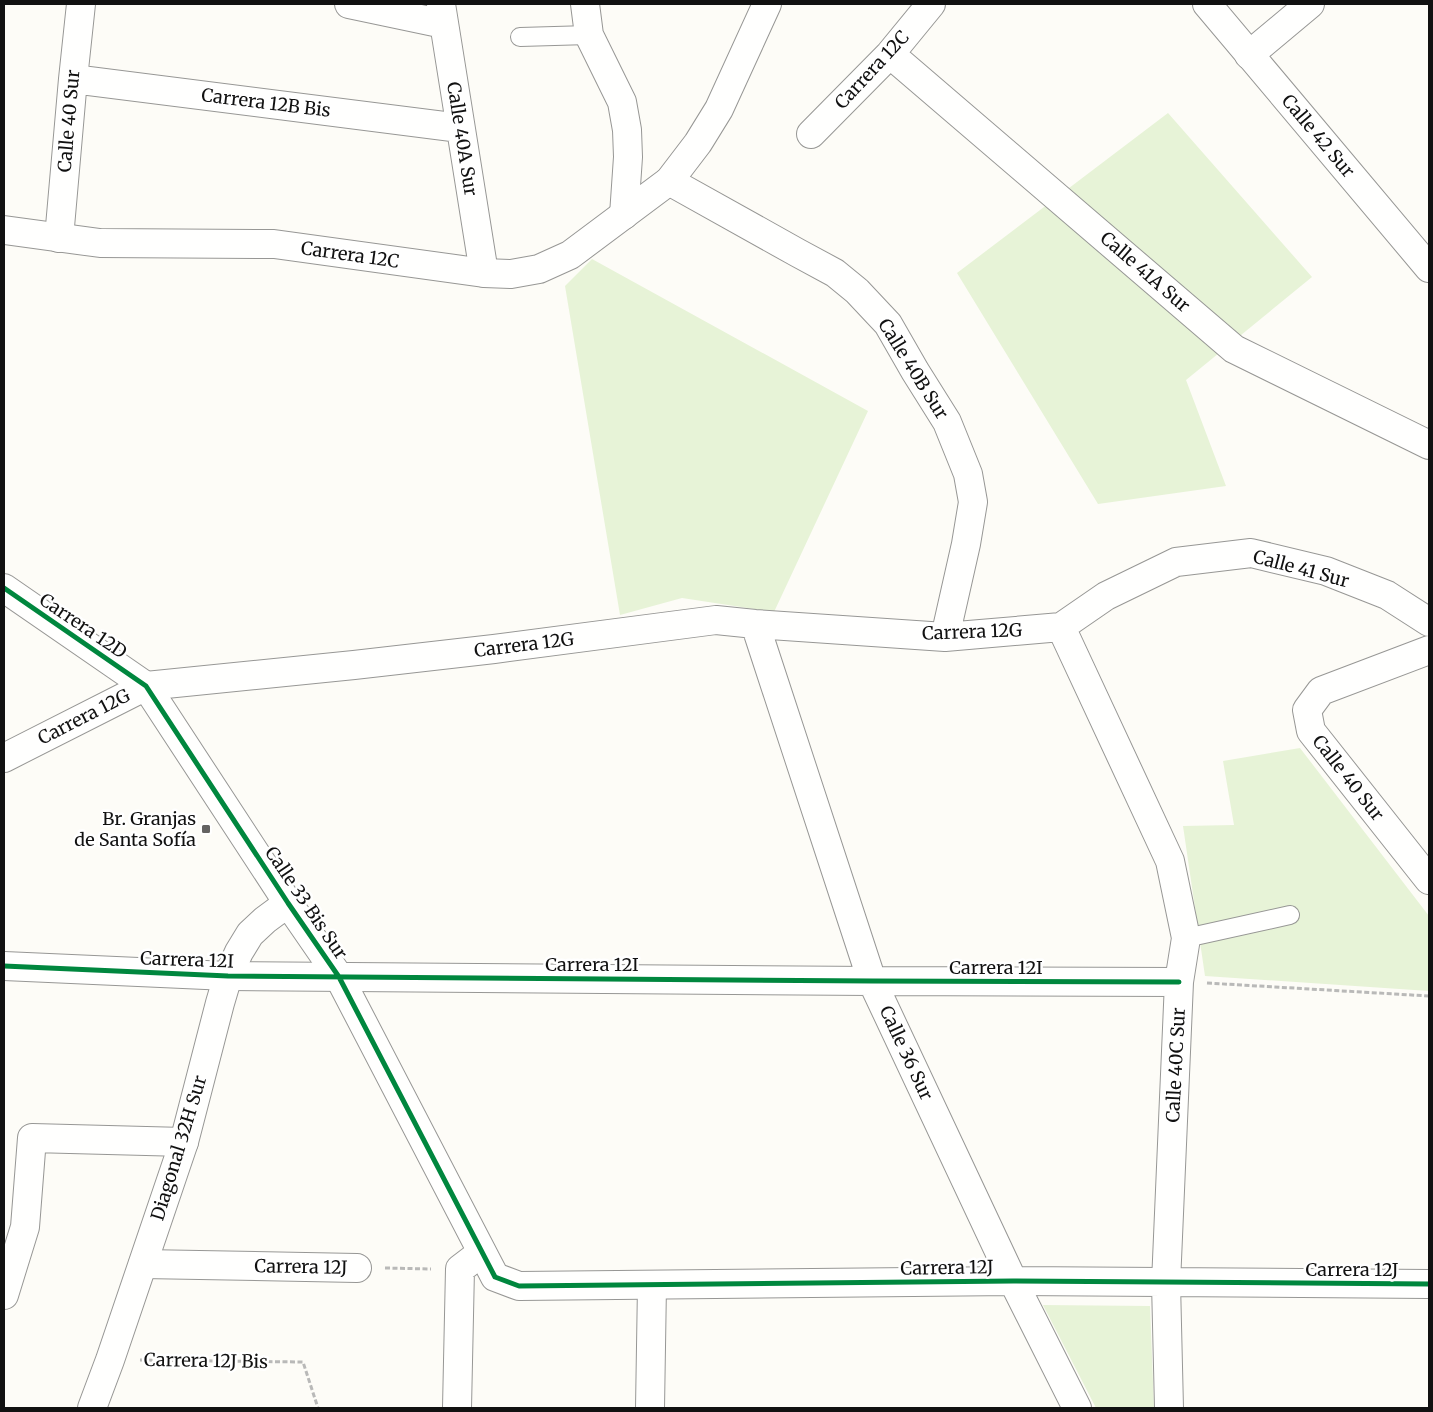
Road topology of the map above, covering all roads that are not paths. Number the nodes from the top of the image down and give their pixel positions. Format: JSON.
{"nodes":[{"id":1,"x":81,"y":4,"type":"edge"},
{"id":2,"x":350,"y":4,"type":"edge"},
{"id":3,"x":585,"y":4,"type":"edge"},
{"id":4,"x":767,"y":4,"type":"edge"},
{"id":5,"x":931,"y":4,"type":"edge"},
{"id":6,"x":1207,"y":4,"type":"edge"},
{"id":7,"x":1310,"y":4,"type":"edge"},
{"id":8,"x":442,"y":14,"type":"edge"},
{"id":9,"x":589,"y":35,"type":"junction"},
{"id":10,"x":520,"y":37,"type":"dead end"},
{"id":11,"x":890,"y":54,"type":"junction"},
{"id":12,"x":1249,"y":55,"type":"junction"},
{"id":13,"x":73,"y":79,"type":"junction"},
{"id":14,"x":460,"y":128,"type":"junction"},
{"id":15,"x":811,"y":134,"type":"dead end"},
{"id":16,"x":669,"y":181,"type":"junction"},
{"id":17,"x":624,"y":215,"type":"junction"},
{"id":18,"x":4,"y":230,"type":"edge"},
{"id":19,"x":59,"y":238,"type":"junction"},
{"id":20,"x":1427,"y":260,"type":"edge"},
{"id":21,"x":484,"y":273,"type":"junction"},
{"id":22,"x":1429,"y":445,"type":"edge"},
{"id":23,"x":4,"y":588,"type":"edge"},
{"id":24,"x":1429,"y":622,"type":"edge"},
{"id":25,"x":755,"y":624,"type":"junction"},
{"id":26,"x":1061,"y":627,"type":"junction"},
{"id":27,"x":944,"y":637,"type":"junction"},
{"id":28,"x":1429,"y":650,"type":"edge"},
{"id":29,"x":146,"y":686,"type":"junction"},
{"id":30,"x":4,"y":758,"type":"edge"},
{"id":31,"x":1429,"y":880,"type":"edge"},
{"id":32,"x":288,"y":903,"type":"junction"},
{"id":33,"x":1290,"y":915,"type":"dead end"},
{"id":34,"x":1186,"y":938,"type":"junction"},
{"id":35,"x":4,"y":966,"type":"edge"},
{"id":36,"x":228,"y":976,"type":"junction"},
{"id":37,"x":339,"y":976,"type":"junction"},
{"id":38,"x":872,"y":981,"type":"junction"},
{"id":39,"x":1179,"y":982,"type":"junction"},
{"id":40,"x":184,"y":1142,"type":"junction"},
{"id":41,"x":481,"y":1253,"type":"junction"},
{"id":42,"x":143,"y":1264,"type":"junction"},
{"id":43,"x":357,"y":1268,"type":"road end"},
{"id":44,"x":1013,"y":1281,"type":"junction"},
{"id":45,"x":1166,"y":1283,"type":"junction"},
{"id":46,"x":1429,"y":1284,"type":"edge"},
{"id":47,"x":652,"y":1285,"type":"junction"},
{"id":48,"x":4,"y":1295,"type":"edge"},
{"id":49,"x":92,"y":1408,"type":"edge"},
{"id":50,"x":457,"y":1408,"type":"edge"},
{"id":51,"x":650,"y":1408,"type":"edge"},
{"id":52,"x":1077,"y":1408,"type":"edge"},
{"id":53,"x":1169,"y":1408,"type":"edge"}],
"edges":[{"from":1,"to":13,"type":"street","name":"Calle 40 Sur"},
{"from":2,"to":8,"type":"street"},
{"from":3,"to":9,"type":"street"},
{"from":4,"to":16,"type":"street","name":"Carrera 12C"},
{"from":5,"to":11,"type":"street","name":"Carrera 12C"},
{"from":6,"to":12,"type":"street","name":"Calle 42 Sur"},
{"from":7,"to":12,"type":"street"},
{"from":8,"to":14,"type":"street","name":"Calle 40A Sur"},
{"from":9,"to":10,"type":"lane"},
{"from":9,"to":17,"type":"street"},
{"from":11,"to":15,"type":"street","name":"Carrera 12C"},
{"from":11,"to":22,"type":"street","name":"Calle 41A Sur"},
{"from":12,"to":20,"type":"street","name":"Calle 42 Sur"},
{"from":13,"to":14,"type":"street","name":"Carrera 12B Bis"},
{"from":13,"to":19,"type":"street","name":"Calle 40 Sur"},
{"from":14,"to":21,"type":"street","name":"Calle 40A Sur"},
{"from":16,"to":17,"type":"street","name":"Carrera 12C"},
{"from":16,"to":27,"type":"street","name":"Calle 40B Sur"},
{"from":17,"to":21,"type":"street","name":"Carrera 12C"},
{"from":18,"to":19,"type":"street","name":"Carrera 12C"},
{"from":19,"to":21,"type":"street","name":"Carrera 12C"},
{"from":23,"to":29,"type":"street","name":"Carrera 12D"},
{"from":24,"to":26,"type":"street","name":"Calle 41 Sur"},
{"from":25,"to":27,"type":"street","name":"Carrera 12G"},
{"from":25,"to":29,"type":"street","name":"Carrera 12G"},
{"from":25,"to":38,"type":"street","name":"Calle 36 Sur"},
{"from":26,"to":27,"type":"street","name":"Carrera 12G"},
{"from":26,"to":34,"type":"street","name":"Calle 40C Sur"},
{"from":28,"to":31,"type":"street","name":"Calle 40 Sur"},
{"from":29,"to":30,"type":"street","name":"Carrera 12G"},
{"from":29,"to":32,"type":"street","name":"Calle 33 Bis Sur"},
{"from":32,"to":36,"type":"street","name":"Diagonal 32H Sur"},
{"from":32,"to":37,"type":"street","name":"Calle 33 Bis Sur"},
{"from":33,"to":34,"type":"lane"},
{"from":34,"to":39,"type":"street","name":"Calle 40C Sur"},
{"from":35,"to":36,"type":"street","name":"Carrera 12I"},
{"from":36,"to":37,"type":"street","name":"Carrera 12I"},
{"from":36,"to":40,"type":"street","name":"Diagonal 32H Sur"},
{"from":37,"to":38,"type":"street","name":"Carrera 12I"},
{"from":37,"to":41,"type":"street","name":"Calle 33 Bis Sur"},
{"from":38,"to":39,"type":"street","name":"Carrera 12I"},
{"from":38,"to":44,"type":"street","name":"Calle 36 Sur"},
{"from":39,"to":45,"type":"street","name":"Calle 40C Sur"},
{"from":40,"to":42,"type":"street","name":"Diagonal 32H Sur"},
{"from":40,"to":48,"type":"street"},
{"from":41,"to":47,"type":"street","name":"Carrera 12J"},
{"from":41,"to":50,"type":"street"},
{"from":42,"to":43,"type":"street","name":"Carrera 12J"},
{"from":42,"to":49,"type":"street","name":"Diagonal 32H Sur"},
{"from":44,"to":45,"type":"street","name":"Carrera 12J"},
{"from":44,"to":47,"type":"street","name":"Carrera 12J"},
{"from":44,"to":52,"type":"street","name":"Calle 36 Sur"},
{"from":45,"to":46,"type":"street","name":"Carrera 12J"},
{"from":45,"to":53,"type":"street","name":"Calle 40C Sur"},
{"from":47,"to":51,"type":"street"}]}
